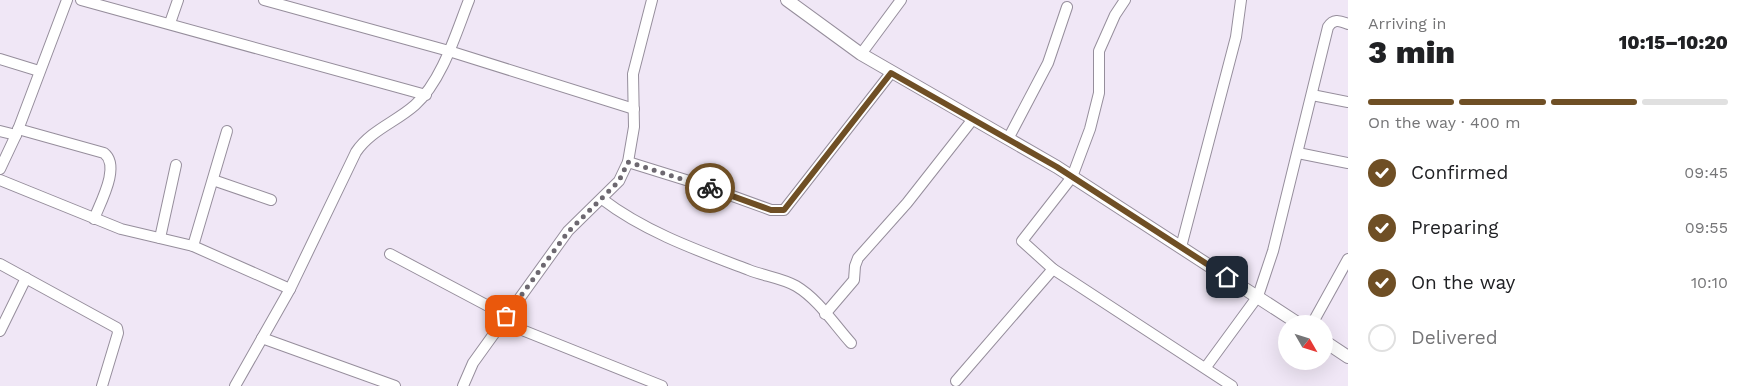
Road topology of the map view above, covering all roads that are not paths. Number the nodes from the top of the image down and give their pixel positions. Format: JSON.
{"nodes":[{"id":1,"x":67,"y":0,"type":"edge"},
{"id":2,"x":81,"y":0,"type":"edge"},
{"id":3,"x":178,"y":0,"type":"edge"},
{"id":4,"x":264,"y":0,"type":"edge"},
{"id":5,"x":468,"y":0,"type":"edge"},
{"id":6,"x":652,"y":0,"type":"edge"},
{"id":7,"x":787,"y":0,"type":"edge"},
{"id":8,"x":901,"y":0,"type":"edge"},
{"id":9,"x":1241,"y":0,"type":"edge"},
{"id":10,"x":1124,"y":1,"type":"edge"},
{"id":11,"x":1067,"y":7,"type":"dead end"},
{"id":12,"x":170,"y":24,"type":"junction"},
{"id":13,"x":1348,"y":24,"type":"edge"},
{"id":14,"x":449,"y":51,"type":"junction"},
{"id":15,"x":861,"y":54,"type":"junction"},
{"id":16,"x":0,"y":59,"type":"edge"},
{"id":17,"x":39,"y":71,"type":"junction"},
{"id":18,"x":891,"y":73,"type":"junction"},
{"id":19,"x":426,"y":94,"type":"junction"},
{"id":20,"x":1312,"y":95,"type":"junction"},
{"id":21,"x":1348,"y":102,"type":"edge"},
{"id":22,"x":634,"y":109,"type":"junction"},
{"id":23,"x":973,"y":119,"type":"junction"},
{"id":24,"x":0,"y":131,"type":"edge"},
{"id":25,"x":227,"y":131,"type":"dead end"},
{"id":26,"x":17,"y":132,"type":"junction"},
{"id":27,"x":1008,"y":139,"type":"junction"},
{"id":28,"x":1298,"y":153,"type":"junction"},
{"id":29,"x":628,"y":162,"type":"junction"},
{"id":30,"x":1348,"y":163,"type":"edge"},
{"id":31,"x":176,"y":165,"type":"dead end"},
{"id":32,"x":0,"y":169,"type":"edge"},
{"id":33,"x":1072,"y":177,"type":"junction"},
{"id":34,"x":0,"y":180,"type":"edge"},
{"id":35,"x":213,"y":180,"type":"junction"},
{"id":36,"x":602,"y":199,"type":"junction"},
{"id":37,"x":271,"y":200,"type":"dead end"},
{"id":38,"x":94,"y":219,"type":"junction"},
{"id":39,"x":160,"y":238,"type":"junction"},
{"id":40,"x":193,"y":246,"type":"junction"},
{"id":41,"x":1181,"y":247,"type":"junction"},
{"id":42,"x":390,"y":254,"type":"dead end"},
{"id":43,"x":1348,"y":259,"type":"edge"},
{"id":44,"x":0,"y":264,"type":"edge"},
{"id":45,"x":1053,"y":269,"type":"junction"},
{"id":46,"x":26,"y":278,"type":"junction"},
{"id":47,"x":290,"y":289,"type":"junction"},
{"id":48,"x":1258,"y":296,"type":"junction"},
{"id":49,"x":825,"y":314,"type":"junction"},
{"id":50,"x":1286,"y":315,"type":"edge"},
{"id":51,"x":1317,"y":315,"type":"edge"},
{"id":52,"x":504,"y":319,"type":"junction"},
{"id":53,"x":0,"y":331,"type":"edge"},
{"id":54,"x":262,"y":338,"type":"junction"},
{"id":55,"x":851,"y":343,"type":"dead end"},
{"id":56,"x":1333,"y":346,"type":"edge"},
{"id":57,"x":1348,"y":357,"type":"edge"},
{"id":58,"x":1206,"y":367,"type":"junction"},
{"id":59,"x":956,"y":381,"type":"dead end"},
{"id":60,"x":102,"y":386,"type":"edge"},
{"id":61,"x":235,"y":386,"type":"edge"},
{"id":62,"x":395,"y":386,"type":"edge"},
{"id":63,"x":463,"y":386,"type":"edge"},
{"id":64,"x":662,"y":386,"type":"edge"},
{"id":65,"x":1232,"y":386,"type":"edge"}],
"edges":[{"from":1,"to":17,"type":"street"},
{"from":2,"to":12,"type":"street"},
{"from":3,"to":12,"type":"street"},
{"from":4,"to":14,"type":"street"},
{"from":5,"to":14,"type":"street"},
{"from":6,"to":22,"type":"street"},
{"from":7,"to":15,"type":"main road"},
{"from":8,"to":15,"type":"street"},
{"from":9,"to":41,"type":"street"},
{"from":10,"to":33,"type":"street"},
{"from":11,"to":27,"type":"street"},
{"from":12,"to":19,"type":"street"},
{"from":13,"to":20,"type":"street"},
{"from":14,"to":19,"type":"street"},
{"from":14,"to":22,"type":"street"},
{"from":15,"to":18,"type":"main road"},
{"from":16,"to":17,"type":"street"},
{"from":17,"to":26,"type":"street"},
{"from":18,"to":23,"type":"main road"},
{"from":18,"to":29,"type":"street"},
{"from":19,"to":47,"type":"street"},
{"from":20,"to":21,"type":"street"},
{"from":20,"to":28,"type":"street"},
{"from":22,"to":29,"type":"street"},
{"from":23,"to":27,"type":"main road"},
{"from":23,"to":49,"type":"street"},
{"from":24,"to":26,"type":"street"},
{"from":25,"to":35,"type":"street"},
{"from":26,"to":32,"type":"street"},
{"from":26,"to":38,"type":"street"},
{"from":27,"to":33,"type":"main road"},
{"from":28,"to":30,"type":"street"},
{"from":28,"to":48,"type":"street"},
{"from":29,"to":36,"type":"street"},
{"from":31,"to":39,"type":"street"},
{"from":33,"to":41,"type":"main road"},
{"from":33,"to":45,"type":"street"},
{"from":34,"to":38,"type":"street"},
{"from":35,"to":37,"type":"street"},
{"from":35,"to":40,"type":"street"},
{"from":36,"to":49,"type":"street"},
{"from":36,"to":52,"type":"street"},
{"from":38,"to":39,"type":"street"},
{"from":39,"to":40,"type":"street"},
{"from":40,"to":47,"type":"street"},
{"from":41,"to":48,"type":"main road"},
{"from":42,"to":52,"type":"street"},
{"from":43,"to":51,"type":"street"},
{"from":44,"to":46,"type":"street"},
{"from":45,"to":58,"type":"street"},
{"from":45,"to":59,"type":"street"},
{"from":46,"to":53,"type":"street"},
{"from":46,"to":60,"type":"street"},
{"from":47,"to":54,"type":"street"},
{"from":48,"to":50,"type":"main road"},
{"from":48,"to":58,"type":"street"},
{"from":49,"to":55,"type":"street"},
{"from":52,"to":63,"type":"street"},
{"from":52,"to":64,"type":"street"},
{"from":54,"to":61,"type":"street"},
{"from":54,"to":62,"type":"street"},
{"from":56,"to":57,"type":"main road"},
{"from":58,"to":65,"type":"street"}]}
